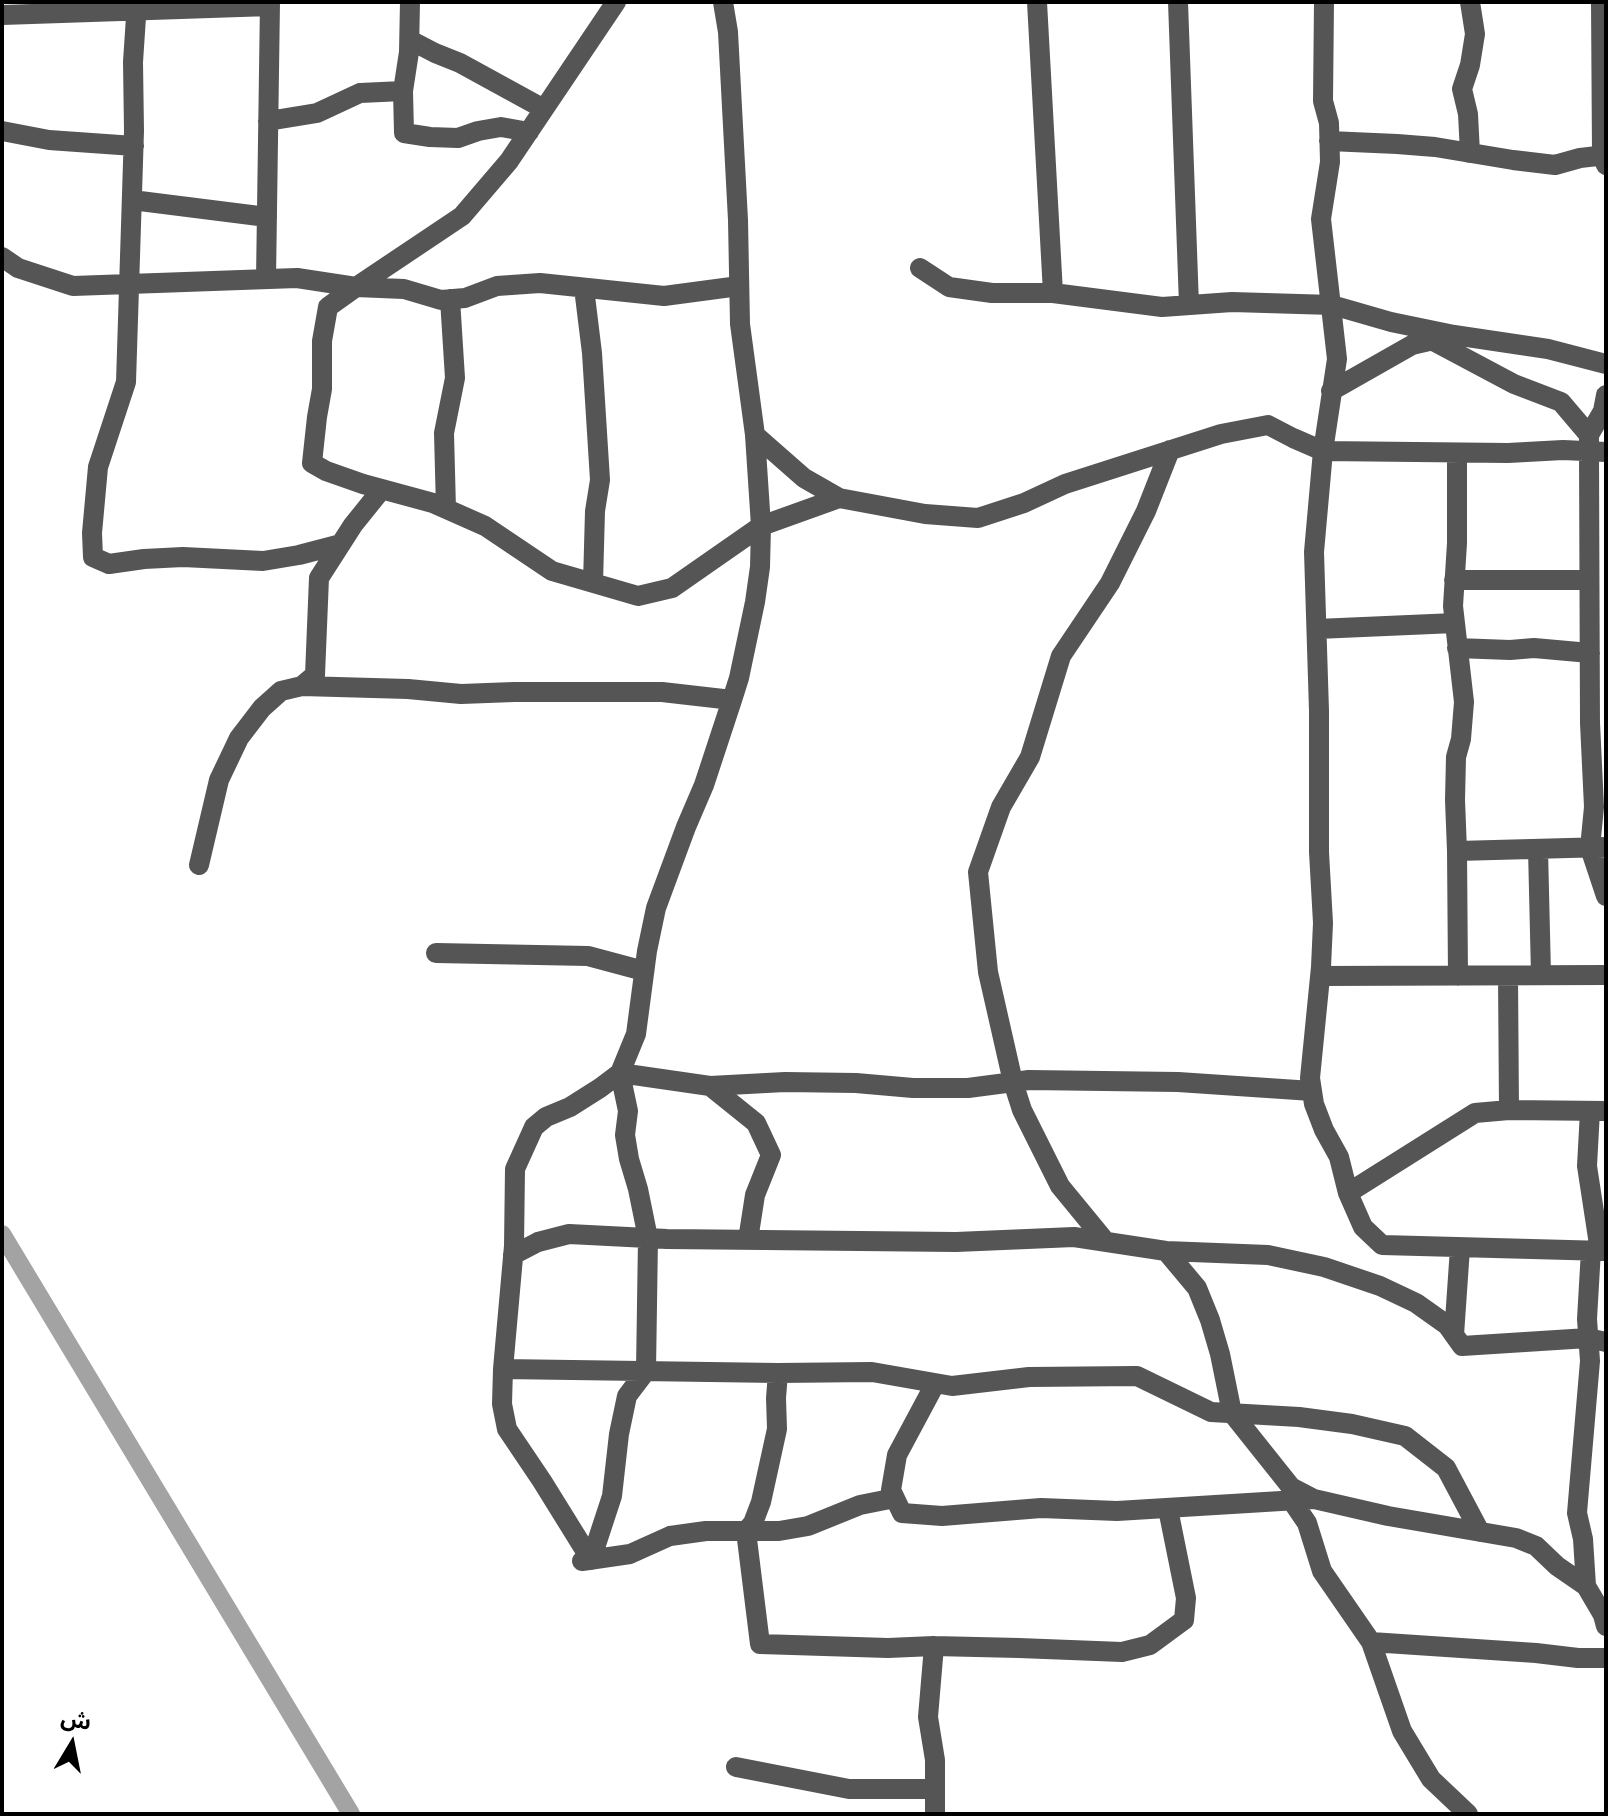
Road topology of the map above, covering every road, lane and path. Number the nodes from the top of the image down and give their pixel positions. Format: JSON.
{"nodes":[{"id":1,"x":410,"y":2,"type":"edge"},
{"id":2,"x":616,"y":2,"type":"edge"},
{"id":3,"x":723,"y":2,"type":"edge"},
{"id":4,"x":1037,"y":2,"type":"edge"},
{"id":5,"x":1178,"y":2,"type":"edge"},
{"id":6,"x":1324,"y":2,"type":"edge"},
{"id":7,"x":1470,"y":2,"type":"edge"},
{"id":8,"x":1601,"y":2,"type":"edge"},
{"id":9,"x":270,"y":4,"type":"edge"},
{"id":10,"x":137,"y":6,"type":"edge"},
{"id":11,"x":2,"y":15,"type":"edge"},
{"id":12,"x":410,"y":40,"type":"junction"},
{"id":13,"x":403,"y":91,"type":"junction"},
{"id":14,"x":544,"y":109,"type":"junction"},
{"id":15,"x":268,"y":121,"type":"junction"},
{"id":16,"x":2,"y":131,"type":"edge"},
{"id":17,"x":529,"y":132,"type":"junction"},
{"id":18,"x":1329,"y":141,"type":"junction"},
{"id":19,"x":134,"y":146,"type":"junction"},
{"id":20,"x":1470,"y":153,"type":"junction"},
{"id":21,"x":1605,"y":158,"type":"edge"},
{"id":22,"x":132,"y":200,"type":"junction"},
{"id":23,"x":267,"y":217,"type":"junction"},
{"id":24,"x":2,"y":257,"type":"edge"},
{"id":25,"x":920,"y":268,"type":"dead end"},
{"id":26,"x":266,"y":279,"type":"junction"},
{"id":27,"x":129,"y":284,"type":"junction"},
{"id":28,"x":739,"y":286,"type":"junction"},
{"id":29,"x":356,"y":287,"type":"junction"},
{"id":30,"x":584,"y":288,"type":"junction"},
{"id":31,"x":1053,"y":293,"type":"junction"},
{"id":32,"x":450,"y":299,"type":"junction"},
{"id":33,"x":1189,"y":305,"type":"junction"},
{"id":34,"x":1332,"y":305,"type":"junction"},
{"id":35,"x":1406,"y":325,"type":"junction"},
{"id":36,"x":1454,"y":335,"type":"junction"},
{"id":37,"x":1430,"y":340,"type":"junction"},
{"id":38,"x":1606,"y":364,"type":"edge"},
{"id":39,"x":1331,"y":391,"type":"junction"},
{"id":40,"x":1606,"y":395,"type":"edge"},
{"id":41,"x":755,"y":435,"type":"junction"},
{"id":42,"x":1595,"y":447,"type":"edge"},
{"id":43,"x":1170,"y":450,"type":"junction"},
{"id":44,"x":1323,"y":451,"type":"junction"},
{"id":45,"x":1457,"y":453,"type":"junction"},
{"id":46,"x":382,"y":489,"type":"junction"},
{"id":47,"x":839,"y":498,"type":"junction"},
{"id":48,"x":446,"y":509,"type":"junction"},
{"id":49,"x":761,"y":526,"type":"junction"},
{"id":50,"x":341,"y":544,"type":"junction"},
{"id":51,"x":1454,"y":580,"type":"junction"},
{"id":52,"x":1589,"y":580,"type":"junction"},
{"id":53,"x":593,"y":583,"type":"junction"},
{"id":54,"x":1598,"y":607,"type":"edge"},
{"id":55,"x":1455,"y":623,"type":"junction"},
{"id":56,"x":1317,"y":629,"type":"junction"},
{"id":57,"x":1457,"y":648,"type":"junction"},
{"id":58,"x":1590,"y":653,"type":"junction"},
{"id":59,"x":302,"y":686,"type":"junction"},
{"id":60,"x":732,"y":700,"type":"junction"},
{"id":61,"x":1598,"y":847,"type":"edge"},
{"id":62,"x":1538,"y":849,"type":"junction"},
{"id":63,"x":1457,"y":851,"type":"junction"},
{"id":64,"x":199,"y":865,"type":"dead end"},
{"id":65,"x":1606,"y":896,"type":"edge"},
{"id":66,"x":436,"y":953,"type":"dead end"},
{"id":67,"x":644,"y":971,"type":"junction"},
{"id":68,"x":1541,"y":975,"type":"junction"},
{"id":69,"x":1606,"y":975,"type":"edge"},
{"id":70,"x":1320,"y":976,"type":"junction"},
{"id":71,"x":1458,"y":976,"type":"junction"},
{"id":72,"x":1508,"y":976,"type":"junction"},
{"id":73,"x":620,"y":1073,"type":"junction"},
{"id":74,"x":1013,"y":1082,"type":"junction"},
{"id":75,"x":710,"y":1086,"type":"junction"},
{"id":76,"x":1312,"y":1091,"type":"junction"},
{"id":77,"x":1509,"y":1110,"type":"junction"},
{"id":78,"x":1598,"y":1111,"type":"edge"},
{"id":79,"x":1348,"y":1193,"type":"junction"},
{"id":80,"x":648,"y":1238,"type":"junction"},
{"id":81,"x":748,"y":1240,"type":"junction"},
{"id":82,"x":1106,"y":1242,"type":"junction"},
{"id":83,"x":1460,"y":1248,"type":"junction"},
{"id":84,"x":1166,"y":1251,"type":"junction"},
{"id":85,"x":1599,"y":1251,"type":"edge"},
{"id":86,"x":513,"y":1255,"type":"junction"},
{"id":87,"x":1454,"y":1335,"type":"junction"},
{"id":88,"x":1597,"y":1340,"type":"edge"},
{"id":89,"x":503,"y":1369,"type":"junction"},
{"id":90,"x":646,"y":1371,"type":"junction"},
{"id":91,"x":778,"y":1373,"type":"junction"},
{"id":92,"x":935,"y":1384,"type":"junction"},
{"id":93,"x":1232,"y":1413,"type":"junction"},
{"id":94,"x":1292,"y":1494,"type":"junction"},
{"id":95,"x":895,"y":1498,"type":"junction"},
{"id":96,"x":1168,"y":1509,"type":"junction"},
{"id":97,"x":746,"y":1531,"type":"junction"},
{"id":98,"x":1480,"y":1532,"type":"junction"},
{"id":99,"x":584,"y":1561,"type":"junction"},
{"id":100,"x":1586,"y":1586,"type":"junction"},
{"id":101,"x":1606,"y":1626,"type":"edge"},
{"id":102,"x":1371,"y":1642,"type":"junction"},
{"id":103,"x":934,"y":1646,"type":"junction"},
{"id":104,"x":1606,"y":1658,"type":"edge"},
{"id":105,"x":736,"y":1767,"type":"dead end"},
{"id":106,"x":935,"y":1789,"type":"junction"},
{"id":107,"x":935,"y":1814,"type":"edge"},
{"id":108,"x":1468,"y":1814,"type":"edge"}],
"edges":[{"from":1,"to":12,"type":"street"},
{"from":2,"to":14,"type":"street"},
{"from":3,"to":28,"type":"street"},
{"from":4,"to":31,"type":"street"},
{"from":5,"to":33,"type":"street"},
{"from":6,"to":18,"type":"street"},
{"from":7,"to":20,"type":"street"},
{"from":8,"to":21,"type":"street"},
{"from":9,"to":10,"type":"street"},
{"from":9,"to":15,"type":"street"},
{"from":10,"to":11,"type":"street"},
{"from":10,"to":19,"type":"street"},
{"from":12,"to":13,"type":"street"},
{"from":12,"to":14,"type":"street"},
{"from":13,"to":15,"type":"street"},
{"from":13,"to":17,"type":"street"},
{"from":14,"to":17,"type":"street"},
{"from":15,"to":23,"type":"street"},
{"from":16,"to":19,"type":"street"},
{"from":17,"to":29,"type":"street"},
{"from":18,"to":20,"type":"street"},
{"from":18,"to":34,"type":"street"},
{"from":19,"to":22,"type":"street"},
{"from":20,"to":21,"type":"street"},
{"from":22,"to":23,"type":"street"},
{"from":22,"to":27,"type":"street"},
{"from":23,"to":26,"type":"street"},
{"from":24,"to":27,"type":"street"},
{"from":25,"to":31,"type":"street"},
{"from":26,"to":27,"type":"street"},
{"from":26,"to":29,"type":"street"},
{"from":27,"to":50,"type":"street"},
{"from":28,"to":30,"type":"street"},
{"from":28,"to":41,"type":"street"},
{"from":29,"to":32,"type":"street"},
{"from":29,"to":46,"type":"street"},
{"from":30,"to":32,"type":"street"},
{"from":30,"to":53,"type":"street"},
{"from":31,"to":33,"type":"street"},
{"from":32,"to":48,"type":"street"},
{"from":33,"to":34,"type":"street"},
{"from":34,"to":35,"type":"street"},
{"from":34,"to":39,"type":"street"},
{"from":35,"to":36,"type":"street"},
{"from":35,"to":37,"type":"street"},
{"from":36,"to":37,"type":"street"},
{"from":36,"to":38,"type":"street"},
{"from":37,"to":39,"type":"street"},
{"from":37,"to":42,"type":"street"},
{"from":39,"to":44,"type":"street"},
{"from":40,"to":42,"type":"street"},
{"from":41,"to":47,"type":"street"},
{"from":41,"to":49,"type":"street"},
{"from":42,"to":45,"type":"street"},
{"from":42,"to":52,"type":"street"},
{"from":43,"to":44,"type":"street"},
{"from":43,"to":47,"type":"street"},
{"from":43,"to":74,"type":"street"},
{"from":44,"to":45,"type":"street"},
{"from":44,"to":56,"type":"street"},
{"from":45,"to":51,"type":"street"},
{"from":46,"to":48,"type":"street"},
{"from":46,"to":50,"type":"street"},
{"from":47,"to":49,"type":"street"},
{"from":48,"to":53,"type":"street"},
{"from":49,"to":53,"type":"street"},
{"from":49,"to":60,"type":"street"},
{"from":50,"to":59,"type":"street"},
{"from":51,"to":52,"type":"street"},
{"from":51,"to":55,"type":"street"},
{"from":52,"to":54,"type":"street"},
{"from":54,"to":58,"type":"street"},
{"from":55,"to":56,"type":"street"},
{"from":55,"to":57,"type":"street"},
{"from":56,"to":70,"type":"street"},
{"from":57,"to":58,"type":"street"},
{"from":57,"to":63,"type":"street"},
{"from":58,"to":61,"type":"street"},
{"from":59,"to":60,"type":"street"},
{"from":59,"to":64,"type":"street"},
{"from":60,"to":67,"type":"street"},
{"from":61,"to":62,"type":"street"},
{"from":61,"to":65,"type":"street"},
{"from":62,"to":63,"type":"street"},
{"from":62,"to":68,"type":"street"},
{"from":63,"to":71,"type":"street"},
{"from":66,"to":67,"type":"street"},
{"from":67,"to":73,"type":"street"},
{"from":68,"to":69,"type":"street"},
{"from":68,"to":72,"type":"street"},
{"from":70,"to":71,"type":"street"},
{"from":70,"to":76,"type":"street"},
{"from":71,"to":72,"type":"street"},
{"from":72,"to":77,"type":"street"},
{"from":73,"to":75,"type":"street"},
{"from":73,"to":80,"type":"street"},
{"from":73,"to":86,"type":"street"},
{"from":74,"to":75,"type":"street"},
{"from":74,"to":76,"type":"street"},
{"from":74,"to":82,"type":"street"},
{"from":75,"to":81,"type":"street"},
{"from":76,"to":79,"type":"street"},
{"from":77,"to":78,"type":"street"},
{"from":77,"to":79,"type":"street"},
{"from":78,"to":85,"type":"street"},
{"from":79,"to":83,"type":"street"},
{"from":80,"to":81,"type":"street"},
{"from":80,"to":86,"type":"street"},
{"from":80,"to":90,"type":"street"},
{"from":81,"to":82,"type":"street"},
{"from":82,"to":84,"type":"street"},
{"from":83,"to":85,"type":"street"},
{"from":83,"to":87,"type":"street"},
{"from":84,"to":87,"type":"street"},
{"from":84,"to":93,"type":"street"},
{"from":85,"to":88,"type":"street"},
{"from":86,"to":89,"type":"street"},
{"from":87,"to":88,"type":"street"},
{"from":88,"to":100,"type":"street"},
{"from":89,"to":90,"type":"street"},
{"from":89,"to":99,"type":"street"},
{"from":90,"to":91,"type":"street"},
{"from":90,"to":99,"type":"street"},
{"from":91,"to":92,"type":"street"},
{"from":91,"to":97,"type":"street"},
{"from":92,"to":93,"type":"street"},
{"from":92,"to":95,"type":"street"},
{"from":93,"to":94,"type":"street"},
{"from":93,"to":98,"type":"street"},
{"from":94,"to":96,"type":"street"},
{"from":94,"to":98,"type":"street"},
{"from":94,"to":102,"type":"street"},
{"from":95,"to":96,"type":"street"},
{"from":95,"to":97,"type":"street"},
{"from":96,"to":103,"type":"street"},
{"from":97,"to":99,"type":"street"},
{"from":97,"to":103,"type":"street"},
{"from":98,"to":100,"type":"street"},
{"from":100,"to":101,"type":"street"},
{"from":102,"to":104,"type":"street"},
{"from":102,"to":108,"type":"street"},
{"from":103,"to":106,"type":"street"},
{"from":105,"to":106,"type":"street"},
{"from":106,"to":107,"type":"street"}]}
